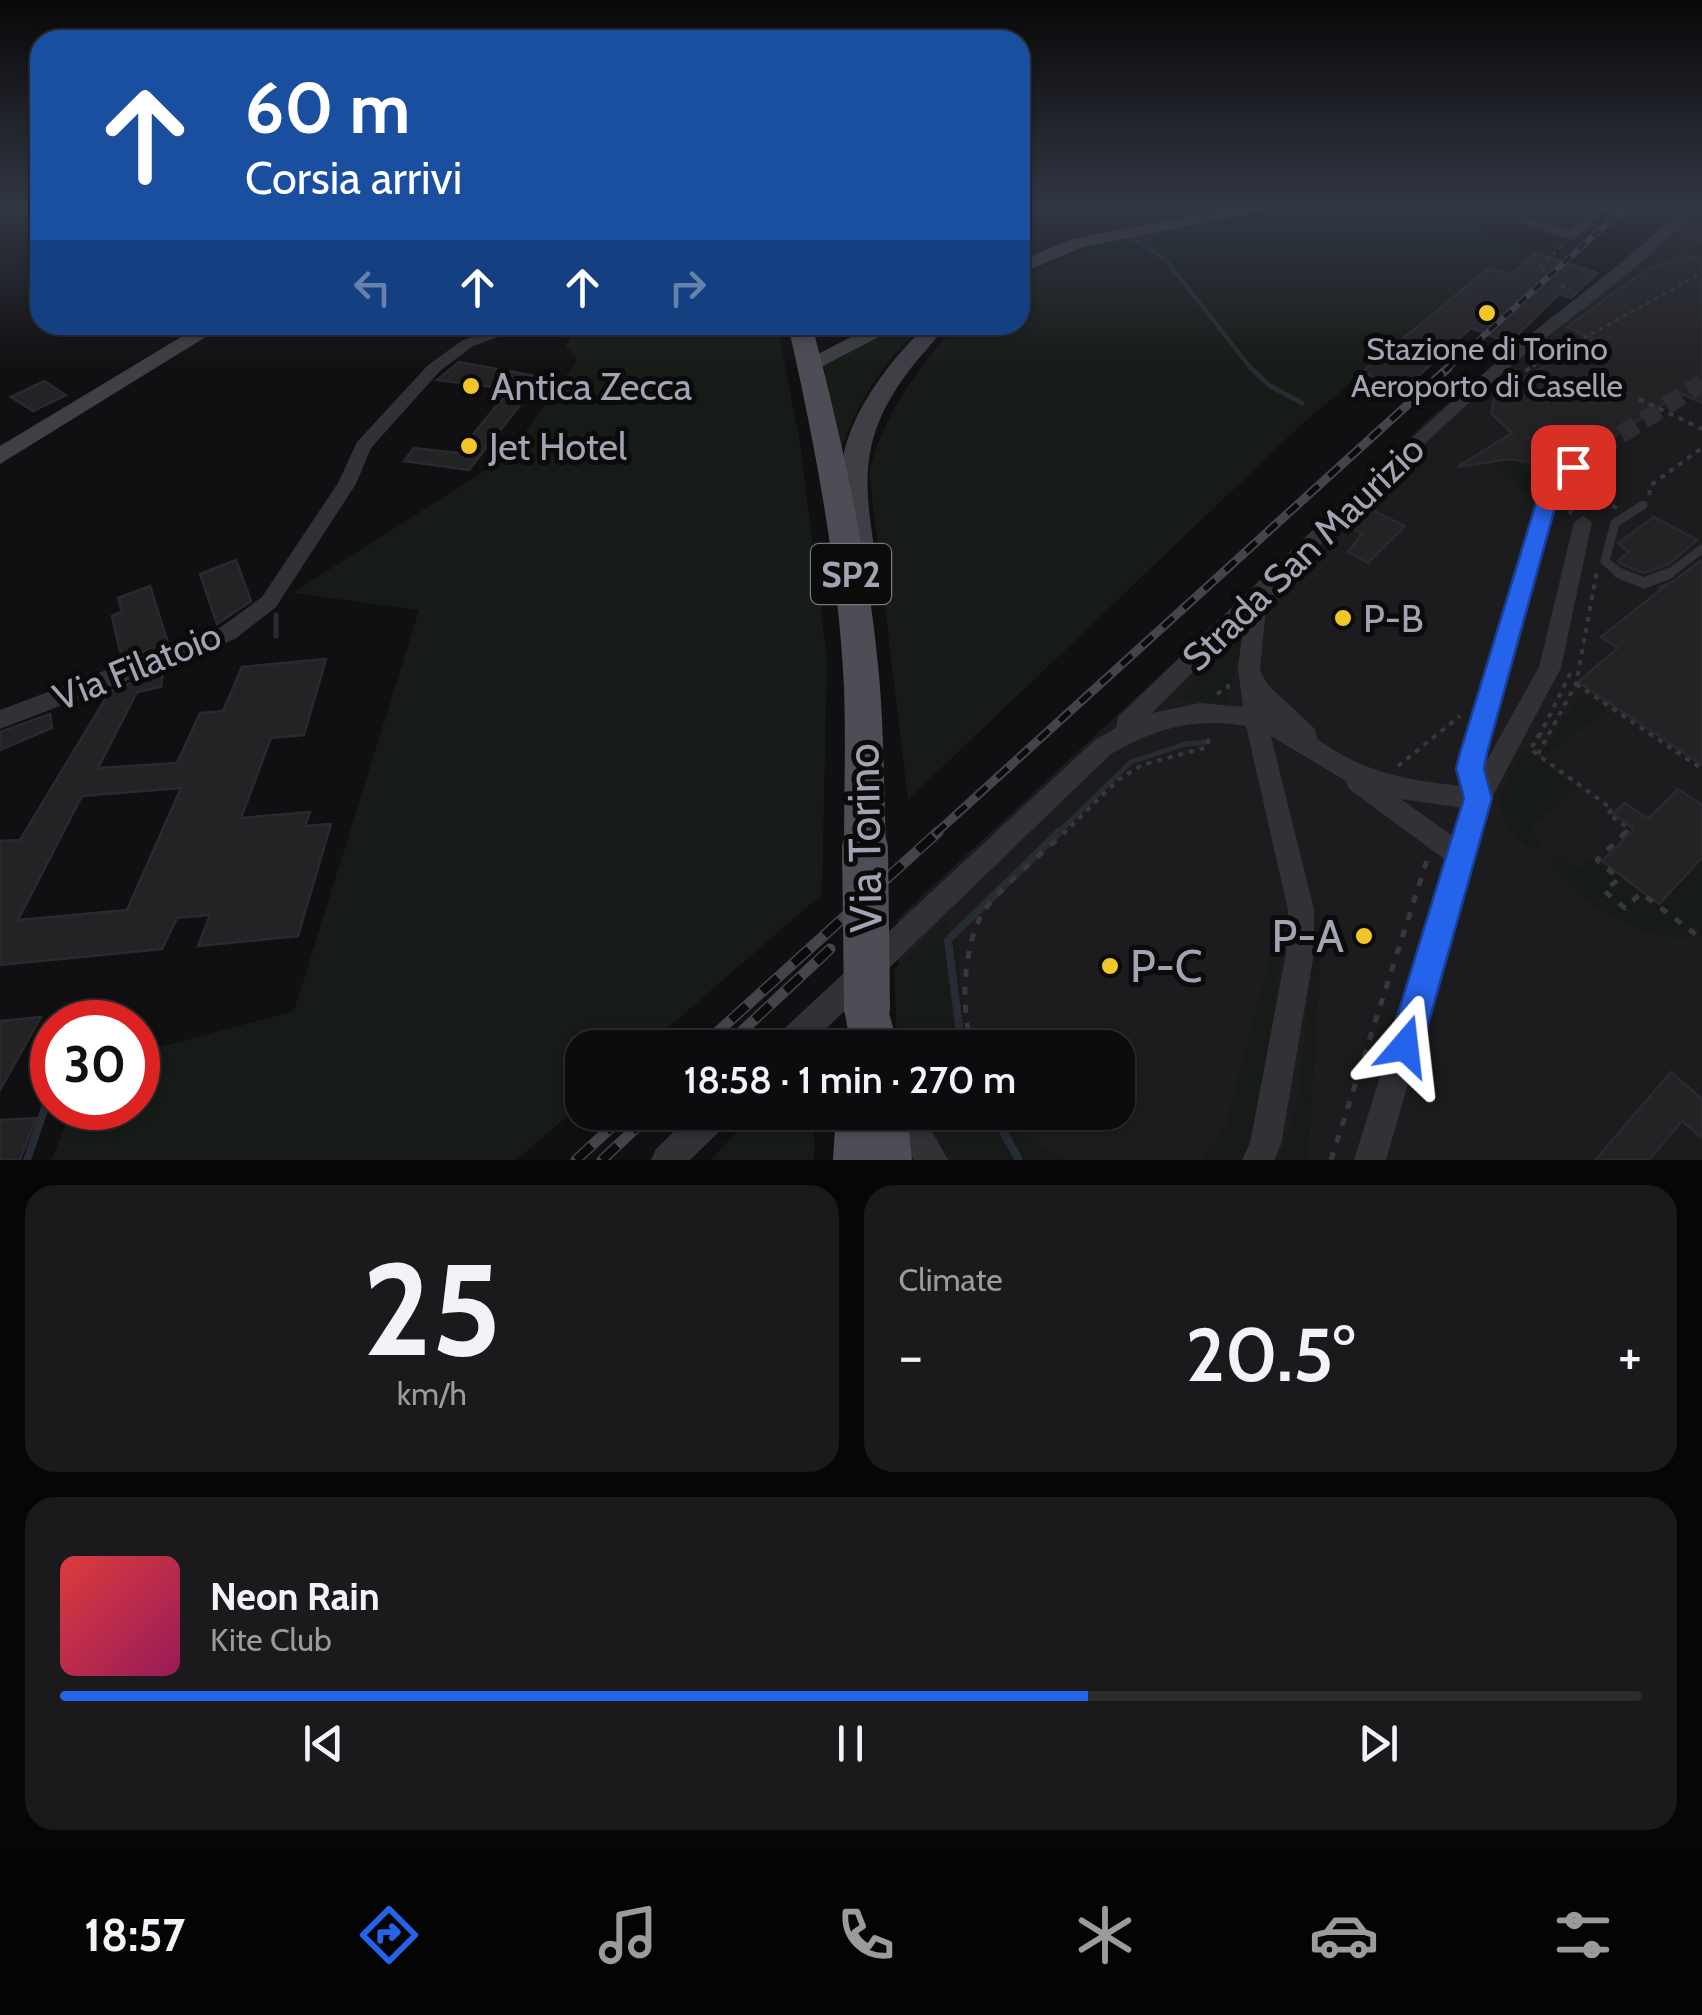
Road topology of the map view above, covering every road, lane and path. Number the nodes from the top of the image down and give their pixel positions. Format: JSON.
{"nodes":[{"id":1,"x":1544,"y":262,"type":"edge"},
{"id":2,"x":1633,"y":262,"type":"edge"},
{"id":3,"x":1546,"y":270,"type":"dead end"},
{"id":4,"x":1702,"y":274,"type":"edge"},
{"id":5,"x":1561,"y":286,"type":"dead end"},
{"id":6,"x":1572,"y":290,"type":"dead end"},
{"id":7,"x":198,"y":335,"type":"edge"},
{"id":8,"x":493,"y":335,"type":"edge"},
{"id":9,"x":803,"y":335,"type":"edge"},
{"id":10,"x":871,"y":335,"type":"edge"},
{"id":11,"x":929,"y":335,"type":"edge"},
{"id":12,"x":1529,"y":344,"type":"junction"},
{"id":13,"x":1555,"y":354,"type":"junction"},
{"id":14,"x":810,"y":364,"type":"junction"},
{"id":15,"x":1514,"y":377,"type":"dead end"},
{"id":16,"x":1639,"y":399,"type":"dead end"},
{"id":17,"x":1702,"y":430,"type":"edge"},
{"id":18,"x":1598,"y":449,"type":"tunnel mouth"},
{"id":19,"x":1702,"y":450,"type":"edge"},
{"id":20,"x":1,"y":454,"type":"edge"},
{"id":21,"x":1639,"y":501,"type":"joint"},
{"id":22,"x":1621,"y":509,"type":"dead end"},
{"id":23,"x":1607,"y":520,"type":"dead end"},
{"id":24,"x":1583,"y":522,"type":"dead end"},
{"id":25,"x":1702,"y":550,"type":"edge"},
{"id":26,"x":1274,"y":580,"type":"junction"},
{"id":27,"x":861,"y":668,"type":"junction"},
{"id":28,"x":1249,"y":668,"type":"junction"},
{"id":29,"x":1576,"y":684,"type":"junction"},
{"id":30,"x":1209,"y":711,"type":"junction"},
{"id":31,"x":1460,"y":716,"type":"dead end"},
{"id":32,"x":0,"y":720,"type":"edge"},
{"id":33,"x":1256,"y":720,"type":"junction"},
{"id":34,"x":1530,"y":731,"type":"junction"},
{"id":35,"x":1103,"y":747,"type":"junction"},
{"id":36,"x":1538,"y":754,"type":"junction"},
{"id":37,"x":1342,"y":769,"type":"junction"},
{"id":38,"x":1702,"y":769,"type":"edge"},
{"id":39,"x":1383,"y":770,"type":"dead end"},
{"id":40,"x":1398,"y":779,"type":"junction"},
{"id":41,"x":1478,"y":798,"type":"junction"},
{"id":42,"x":1462,"y":856,"type":"junction"},
{"id":43,"x":1428,"y":857,"type":"dead end"},
{"id":44,"x":1702,"y":939,"type":"edge"},
{"id":45,"x":803,"y":1030,"type":"edge"},
{"id":46,"x":869,"y":1030,"type":"edge"},
{"id":47,"x":967,"y":1030,"type":"edge"},
{"id":48,"x":698,"y":1130,"type":"edge"},
{"id":49,"x":860,"y":1130,"type":"edge"},
{"id":50,"x":884,"y":1130,"type":"edge"},
{"id":51,"x":914,"y":1130,"type":"edge"},
{"id":52,"x":667,"y":1160,"type":"edge"},
{"id":53,"x":859,"y":1160,"type":"edge"},
{"id":54,"x":886,"y":1160,"type":"edge"},
{"id":55,"x":932,"y":1160,"type":"edge"},
{"id":56,"x":1258,"y":1160,"type":"edge"},
{"id":57,"x":1331,"y":1160,"type":"edge"},
{"id":58,"x":1370,"y":1160,"type":"edge"}],
"edges":[{"from":1,"to":3,"type":"path"},
{"from":2,"to":12,"type":"street","name":"Strada San Maurizio"},
{"from":4,"to":13,"type":"path"},
{"from":5,"to":6,"type":"path"},
{"from":7,"to":20,"type":"main road"},
{"from":8,"to":32,"type":"street","name":"Via Filatoio"},
{"from":9,"to":14,"type":"main road","number":"SP2"},
{"from":10,"to":14,"type":"main road"},
{"from":11,"to":27,"type":"main road"},
{"from":12,"to":13,"type":"path"},
{"from":12,"to":26,"type":"street","name":"Strada San Maurizio"},
{"from":13,"to":15,"type":"path"},
{"from":14,"to":27,"type":"main road","number":"SP2"},
{"from":16,"to":17,"type":"path"},
{"from":18,"to":41,"type":"street"},
{"from":19,"to":21,"type":"path"},
{"from":21,"to":25,"type":"lane"},
{"from":22,"to":23,"type":"path"},
{"from":24,"to":34,"type":"street"},
{"from":26,"to":28,"type":"street"},
{"from":26,"to":35,"type":"street","name":"Strada San Maurizio"},
{"from":27,"to":46,"type":"main road","name":"Via Torino","number":"SP2","bridge":true},
{"from":28,"to":30,"type":"path"},
{"from":28,"to":33,"type":"street"},
{"from":28,"to":37,"type":"street"},
{"from":29,"to":34,"type":"path"},
{"from":29,"to":36,"type":"path"},
{"from":29,"to":38,"type":"path"},
{"from":30,"to":33,"type":"street"},
{"from":30,"to":35,"type":"street"},
{"from":30,"to":47,"type":"path"},
{"from":31,"to":40,"type":"path"},
{"from":33,"to":37,"type":"street"},
{"from":33,"to":56,"type":"street"},
{"from":34,"to":36,"type":"path"},
{"from":34,"to":41,"type":"street"},
{"from":35,"to":45,"type":"street"},
{"from":36,"to":44,"type":"path"},
{"from":37,"to":40,"type":"street"},
{"from":37,"to":42,"type":"street"},
{"from":39,"to":40,"type":"path"},
{"from":40,"to":41,"type":"street"},
{"from":41,"to":42,"type":"street"},
{"from":42,"to":58,"type":"street"},
{"from":43,"to":57,"type":"path"},
{"from":48,"to":52,"type":"street"},
{"from":49,"to":53,"type":"main road"},
{"from":50,"to":54,"type":"main road"},
{"from":51,"to":55,"type":"street"}]}
